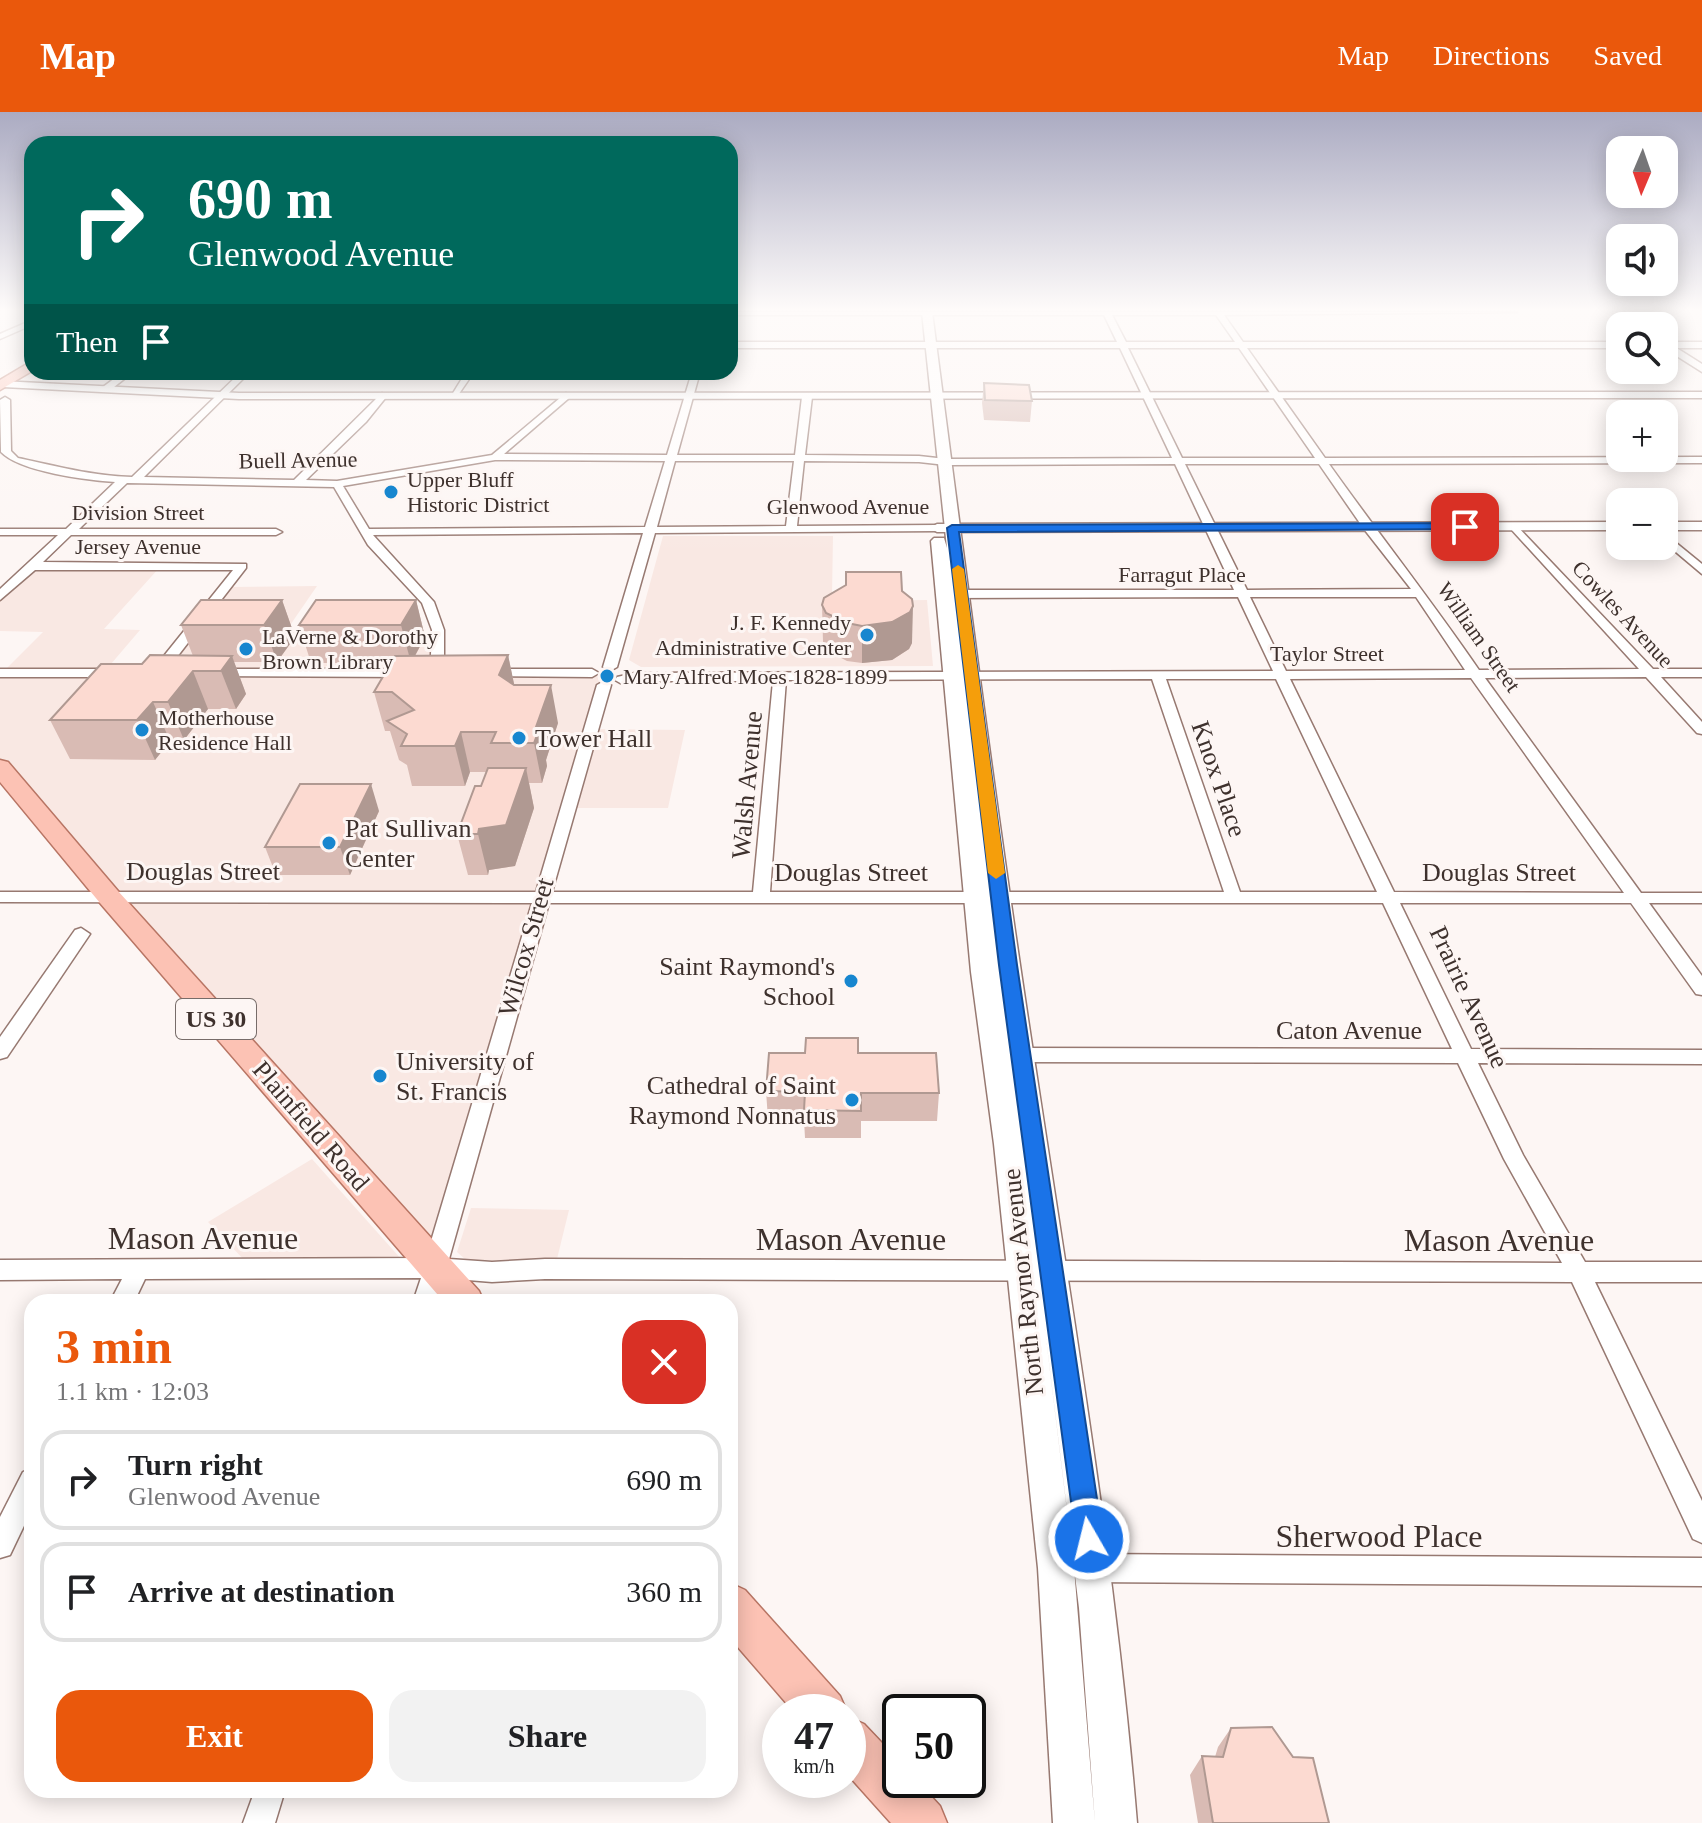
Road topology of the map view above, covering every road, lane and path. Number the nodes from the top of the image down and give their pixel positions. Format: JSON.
{"nodes":[{"id":1,"x":3,"y":392,"type":"edge"},
{"id":2,"x":160,"y":392,"type":"edge"},
{"id":3,"x":224,"y":392,"type":"edge"},
{"id":4,"x":456,"y":392,"type":"edge"},
{"id":5,"x":691,"y":392,"type":"edge"},
{"id":6,"x":931,"y":392,"type":"edge"},
{"id":7,"x":1146,"y":392,"type":"edge"},
{"id":8,"x":1273,"y":392,"type":"edge"},
{"id":9,"x":220,"y":395,"type":"junction"},
{"id":10,"x":1702,"y":395,"type":"edge"},
{"id":11,"x":382,"y":396,"type":"junction"},
{"id":12,"x":453,"y":396,"type":"junction"},
{"id":13,"x":566,"y":396,"type":"junction"},
{"id":14,"x":690,"y":397,"type":"junction"},
{"id":15,"x":807,"y":397,"type":"junction"},
{"id":16,"x":932,"y":397,"type":"junction"},
{"id":17,"x":1148,"y":397,"type":"junction"},
{"id":18,"x":1277,"y":397,"type":"junction"},
{"id":19,"x":495,"y":457,"type":"junction"},
{"id":20,"x":669,"y":458,"type":"junction"},
{"id":21,"x":801,"y":458,"type":"junction"},
{"id":22,"x":15,"y":460,"type":"junction"},
{"id":23,"x":1702,"y":460,"type":"edge"},
{"id":24,"x":939,"y":461,"type":"junction"},
{"id":25,"x":1179,"y":461,"type":"junction"},
{"id":26,"x":1322,"y":461,"type":"junction"},
{"id":27,"x":0,"y":462,"type":"edge"},
{"id":28,"x":129,"y":480,"type":"junction"},
{"id":29,"x":297,"y":483,"type":"junction"},
{"id":30,"x":337,"y":484,"type":"junction"},
{"id":31,"x":1514,"y":526,"type":"junction"},
{"id":32,"x":1606,"y":526,"type":"edge"},
{"id":33,"x":1678,"y":526,"type":"edge"},
{"id":34,"x":1702,"y":526,"type":"edge"},
{"id":35,"x":1210,"y":527,"type":"junction"},
{"id":36,"x":1368,"y":527,"type":"junction"},
{"id":37,"x":650,"y":528,"type":"junction"},
{"id":38,"x":791,"y":528,"type":"junction"},
{"id":39,"x":945,"y":528,"type":"junction"},
{"id":40,"x":0,"y":532,"type":"edge"},
{"id":41,"x":69,"y":532,"type":"junction"},
{"id":42,"x":276,"y":532,"type":"dead end"},
{"id":43,"x":364,"y":532,"type":"junction"},
{"id":44,"x":1678,"y":549,"type":"edge"},
{"id":45,"x":33,"y":566,"type":"junction"},
{"id":46,"x":1702,"y":570,"type":"edge"},
{"id":47,"x":1420,"y":593,"type":"junction"},
{"id":48,"x":953,"y":594,"type":"junction"},
{"id":49,"x":1244,"y":594,"type":"junction"},
{"id":50,"x":0,"y":596,"type":"edge"},
{"id":51,"x":617,"y":672,"type":"junction"},
{"id":52,"x":1702,"y":673,"type":"edge"},
{"id":53,"x":1475,"y":674,"type":"junction"},
{"id":54,"x":1651,"y":674,"type":"junction"},
{"id":55,"x":0,"y":675,"type":"edge"},
{"id":56,"x":200,"y":675,"type":"edge"},
{"id":57,"x":453,"y":675,"type":"junction"},
{"id":58,"x":962,"y":675,"type":"junction"},
{"id":59,"x":1158,"y":676,"type":"junction"},
{"id":60,"x":1285,"y":676,"type":"junction"},
{"id":61,"x":780,"y":677,"type":"junction"},
{"id":62,"x":595,"y":679,"type":"junction"},
{"id":63,"x":1702,"y":730,"type":"edge"},
{"id":64,"x":0,"y":767,"type":"edge"},
{"id":65,"x":0,"y":897,"type":"edge"},
{"id":66,"x":109,"y":897,"type":"junction"},
{"id":67,"x":541,"y":897,"type":"junction"},
{"id":68,"x":761,"y":898,"type":"junction"},
{"id":69,"x":988,"y":898,"type":"junction"},
{"id":70,"x":1234,"y":898,"type":"junction"},
{"id":71,"x":1391,"y":898,"type":"junction"},
{"id":72,"x":1637,"y":898,"type":"junction"},
{"id":73,"x":1702,"y":898,"type":"edge"},
{"id":74,"x":81,"y":934,"type":"dead end"},
{"id":75,"x":1702,"y":989,"type":"edge"},
{"id":76,"x":0,"y":1052,"type":"edge"},
{"id":77,"x":1008,"y":1055,"type":"junction"},
{"id":78,"x":1465,"y":1056,"type":"junction"},
{"id":79,"x":1702,"y":1057,"type":"edge"},
{"id":80,"x":436,"y":1268,"type":"junction"},
{"id":81,"x":0,"y":1270,"type":"edge"},
{"id":82,"x":138,"y":1270,"type":"junction"},
{"id":83,"x":1037,"y":1271,"type":"junction"},
{"id":84,"x":1579,"y":1272,"type":"junction"},
{"id":85,"x":1702,"y":1272,"type":"edge"},
{"id":86,"x":126,"y":1294,"type":"edge"},
{"id":87,"x":428,"y":1294,"type":"edge"},
{"id":88,"x":459,"y":1294,"type":"edge"},
{"id":89,"x":24,"y":1497,"type":"edge"},
{"id":90,"x":1702,"y":1530,"type":"edge"},
{"id":91,"x":0,"y":1545,"type":"edge"},
{"id":92,"x":1056,"y":1568,"type":"junction"},
{"id":93,"x":1093,"y":1568,"type":"junction"},
{"id":94,"x":1702,"y":1572,"type":"edge"},
{"id":95,"x":738,"y":1614,"type":"edge"},
{"id":96,"x":808,"y":1694,"type":"edge"},
{"id":97,"x":866,"y":1760,"type":"edge"},
{"id":98,"x":267,"y":1798,"type":"edge"},
{"id":99,"x":259,"y":1823,"type":"edge"},
{"id":100,"x":923,"y":1823,"type":"edge"},
{"id":101,"x":1074,"y":1823,"type":"edge"},
{"id":102,"x":1116,"y":1823,"type":"edge"}],
"edges":[{"from":1,"to":22,"type":"street"},
{"from":2,"to":9,"type":"street"},
{"from":3,"to":9,"type":"street"},
{"from":4,"to":12,"type":"street"},
{"from":5,"to":14,"type":"street"},
{"from":6,"to":16,"type":"main road","name":"North Raynor Avenue"},
{"from":7,"to":17,"type":"street","name":"Prairie Avenue"},
{"from":8,"to":18,"type":"street","name":"William Street"},
{"from":9,"to":11,"type":"street"},
{"from":9,"to":28,"type":"street"},
{"from":10,"to":18,"type":"street"},
{"from":11,"to":12,"type":"street"},
{"from":11,"to":29,"type":"street"},
{"from":12,"to":13,"type":"street"},
{"from":13,"to":14,"type":"street"},
{"from":13,"to":19,"type":"street"},
{"from":14,"to":15,"type":"street"},
{"from":14,"to":20,"type":"street"},
{"from":15,"to":16,"type":"street"},
{"from":15,"to":21,"type":"street"},
{"from":16,"to":17,"type":"street"},
{"from":16,"to":24,"type":"main road","name":"North Raynor Avenue"},
{"from":17,"to":18,"type":"street"},
{"from":17,"to":25,"type":"street","name":"Prairie Avenue"},
{"from":18,"to":26,"type":"street","name":"William Street"},
{"from":19,"to":20,"type":"street","name":"Buell Avenue"},
{"from":19,"to":30,"type":"street","name":"Buell Avenue"},
{"from":20,"to":21,"type":"street","name":"Buell Avenue"},
{"from":20,"to":37,"type":"street"},
{"from":21,"to":24,"type":"street","name":"Buell Avenue"},
{"from":21,"to":38,"type":"street"},
{"from":22,"to":27,"type":"street"},
{"from":22,"to":28,"type":"street","name":"Buell Avenue"},
{"from":23,"to":26,"type":"street","name":"Buell Avenue"},
{"from":24,"to":25,"type":"street","name":"Buell Avenue"},
{"from":24,"to":39,"type":"main road","name":"North Raynor Avenue"},
{"from":25,"to":26,"type":"street","name":"Buell Avenue"},
{"from":25,"to":35,"type":"street","name":"Prairie Avenue"},
{"from":26,"to":36,"type":"street","name":"William Street"},
{"from":28,"to":29,"type":"street","name":"Buell Avenue"},
{"from":28,"to":41,"type":"street"},
{"from":29,"to":30,"type":"street","name":"Buell Avenue"},
{"from":30,"to":43,"type":"street"},
{"from":31,"to":32,"type":"street","name":"Glenwood Avenue"},
{"from":31,"to":36,"type":"street","name":"Glenwood Avenue"},
{"from":31,"to":54,"type":"street","name":"Cowles Avenue"},
{"from":33,"to":34,"type":"street"},
{"from":35,"to":36,"type":"street","name":"Glenwood Avenue"},
{"from":35,"to":39,"type":"street","name":"Glenwood Avenue"},
{"from":35,"to":49,"type":"street","name":"Prairie Avenue"},
{"from":36,"to":47,"type":"street","name":"William Street"},
{"from":37,"to":38,"type":"street","name":"Glenwood Avenue"},
{"from":37,"to":43,"type":"street","name":"Glenwood Avenue"},
{"from":37,"to":51,"type":"street"},
{"from":38,"to":39,"type":"street","name":"Glenwood Avenue"},
{"from":39,"to":48,"type":"main road","name":"North Raynor Avenue"},
{"from":40,"to":41,"type":"street","name":"Division Street"},
{"from":41,"to":42,"type":"street","name":"Division Street"},
{"from":41,"to":45,"type":"street"},
{"from":43,"to":57,"type":"street"},
{"from":44,"to":46,"type":"street"},
{"from":45,"to":50,"type":"street"},
{"from":45,"to":55,"type":"street","name":"Jersey Avenue"},
{"from":47,"to":49,"type":"street","name":"Farragut Place"},
{"from":47,"to":53,"type":"street","name":"William Street"},
{"from":48,"to":49,"type":"street","name":"Farragut Place"},
{"from":48,"to":58,"type":"main road","name":"North Raynor Avenue"},
{"from":49,"to":60,"type":"street","name":"Prairie Avenue"},
{"from":51,"to":58,"type":"street","name":"Taylor Street"},
{"from":51,"to":61,"type":"street","name":"Taylor Street"},
{"from":51,"to":62,"type":"street"},
{"from":52,"to":54,"type":"street","name":"Taylor Street"},
{"from":53,"to":54,"type":"street","name":"Taylor Street"},
{"from":53,"to":60,"type":"street","name":"Taylor Street"},
{"from":53,"to":72,"type":"street","name":"William Street"},
{"from":54,"to":63,"type":"street","name":"Cowles Avenue"},
{"from":56,"to":57,"type":"street"},
{"from":57,"to":62,"type":"street"},
{"from":58,"to":59,"type":"street","name":"Taylor Street"},
{"from":58,"to":61,"type":"street","name":"Taylor Street"},
{"from":58,"to":69,"type":"main road","name":"North Raynor Avenue"},
{"from":59,"to":60,"type":"street","name":"Taylor Street"},
{"from":59,"to":70,"type":"street","name":"Knox Place"},
{"from":60,"to":71,"type":"street","name":"Prairie Avenue"},
{"from":61,"to":68,"type":"street","name":"Walsh Avenue"},
{"from":62,"to":67,"type":"street","name":"Wilcox Street"},
{"from":64,"to":66,"type":"main road","name":"Plainfield Road","number":"US 30"},
{"from":65,"to":66,"type":"street","name":"Douglas Street"},
{"from":66,"to":67,"type":"street","name":"Douglas Street"},
{"from":66,"to":80,"type":"main road","name":"Plainfield Road","number":"US 30"},
{"from":67,"to":68,"type":"street","name":"Douglas Street"},
{"from":67,"to":80,"type":"street","name":"Wilcox Street"},
{"from":68,"to":69,"type":"street","name":"Douglas Street"},
{"from":69,"to":70,"type":"street","name":"Douglas Street"},
{"from":69,"to":77,"type":"main road","name":"North Raynor Avenue"},
{"from":70,"to":71,"type":"street","name":"Douglas Street"},
{"from":71,"to":72,"type":"street","name":"Douglas Street"},
{"from":71,"to":78,"type":"street","name":"Prairie Avenue"},
{"from":72,"to":73,"type":"street","name":"Douglas Street"},
{"from":72,"to":75,"type":"street","name":"William Street"},
{"from":74,"to":76,"type":"street"},
{"from":77,"to":78,"type":"street","name":"Caton Avenue"},
{"from":77,"to":83,"type":"main road","name":"North Raynor Avenue"},
{"from":78,"to":79,"type":"street","name":"Caton Avenue"},
{"from":78,"to":84,"type":"street","name":"Prairie Avenue"},
{"from":80,"to":82,"type":"street","name":"Mason Avenue"},
{"from":80,"to":83,"type":"street","name":"Mason Avenue"},
{"from":80,"to":87,"type":"street","name":"Wilcox Street"},
{"from":80,"to":88,"type":"main road","name":"Plainfield Road","number":"US 30"},
{"from":81,"to":82,"type":"street","name":"Mason Avenue"},
{"from":82,"to":86,"type":"street"},
{"from":83,"to":84,"type":"street","name":"Mason Avenue"},
{"from":83,"to":92,"type":"main road","name":"North Raynor Avenue"},
{"from":83,"to":93,"type":"main road","name":"North Raynor Avenue"},
{"from":84,"to":85,"type":"street","name":"Mason Avenue"},
{"from":84,"to":90,"type":"street","name":"Prairie Avenue"},
{"from":89,"to":91,"type":"street"},
{"from":92,"to":93,"type":"street","name":"Sherwood Place"},
{"from":92,"to":101,"type":"main road","name":"North Raynor Avenue"},
{"from":93,"to":94,"type":"street","name":"Sherwood Place"},
{"from":93,"to":102,"type":"main road","name":"North Raynor Avenue"},
{"from":95,"to":96,"type":"main road"},
{"from":97,"to":100,"type":"main road"},
{"from":98,"to":99,"type":"street"}]}
